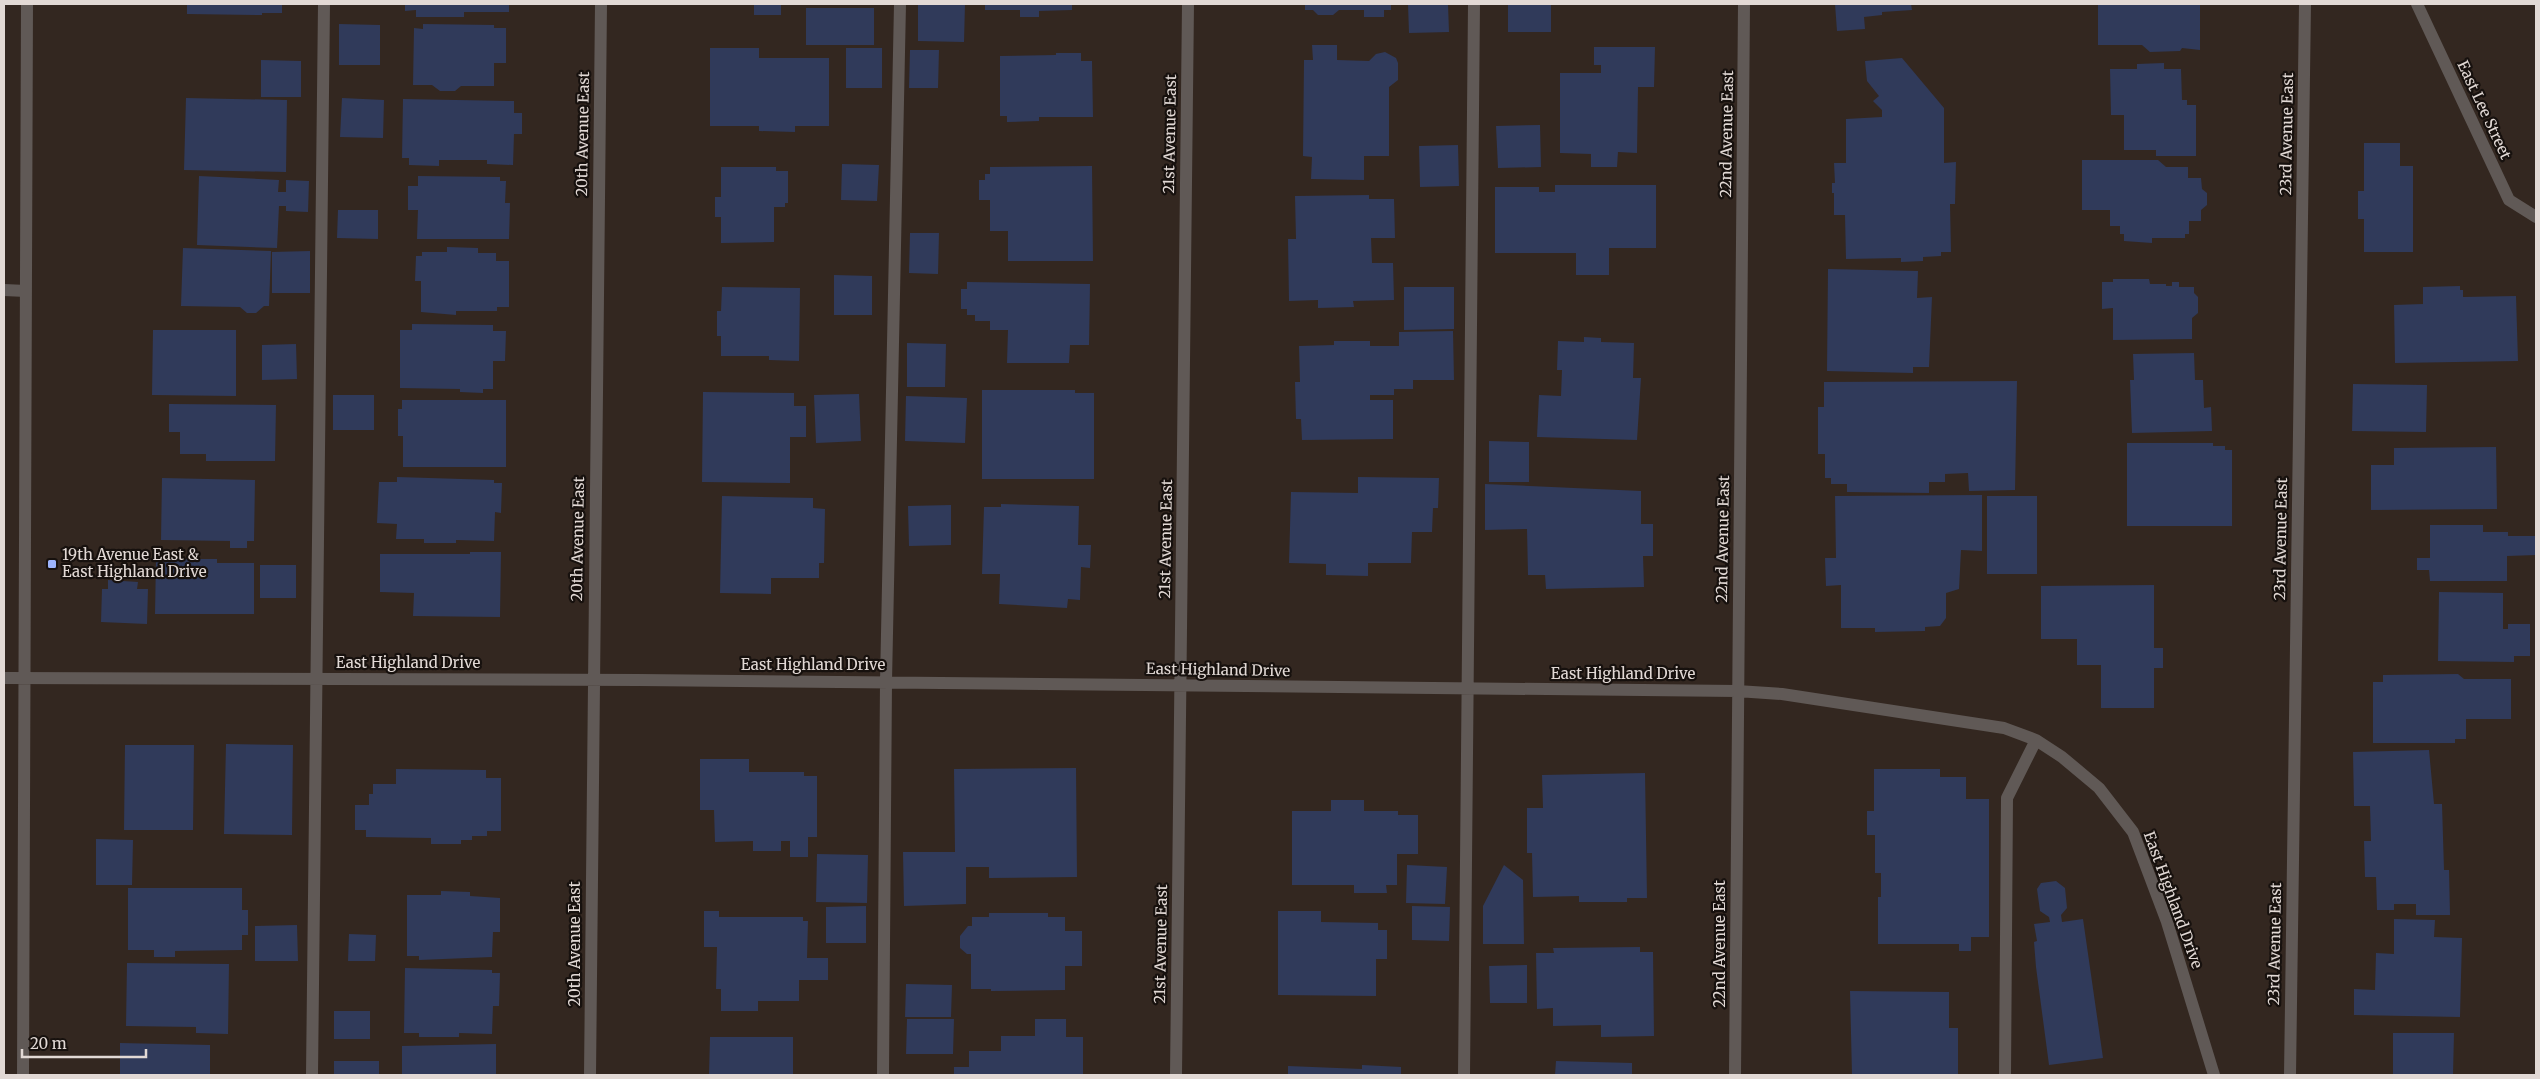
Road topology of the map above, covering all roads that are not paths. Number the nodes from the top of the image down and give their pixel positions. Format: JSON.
{"nodes":[{"id":1,"x":27,"y":4,"type":"edge"},
{"id":2,"x":324,"y":4,"type":"edge"},
{"id":3,"x":601,"y":4,"type":"edge"},
{"id":4,"x":900,"y":4,"type":"edge"},
{"id":5,"x":1188,"y":4,"type":"edge"},
{"id":6,"x":1474,"y":4,"type":"edge"},
{"id":7,"x":1744,"y":4,"type":"edge"},
{"id":8,"x":2305,"y":4,"type":"edge"},
{"id":9,"x":2417,"y":4,"type":"edge"},
{"id":10,"x":2536,"y":217,"type":"edge"},
{"id":11,"x":4,"y":290,"type":"edge"},
{"id":12,"x":26,"y":291,"type":"junction"},
{"id":13,"x":4,"y":678,"type":"edge"},
{"id":14,"x":25,"y":678,"type":"junction"},
{"id":15,"x":317,"y":680,"type":"junction"},
{"id":16,"x":593,"y":680,"type":"junction"},
{"id":17,"x":886,"y":682,"type":"junction"},
{"id":18,"x":1180,"y":686,"type":"junction"},
{"id":19,"x":1467,"y":689,"type":"junction"},
{"id":20,"x":1737,"y":691,"type":"junction"},
{"id":21,"x":2036,"y":740,"type":"junction"},
{"id":22,"x":22,"y":1075,"type":"edge"},
{"id":23,"x":312,"y":1075,"type":"edge"},
{"id":24,"x":590,"y":1075,"type":"edge"},
{"id":25,"x":883,"y":1075,"type":"edge"},
{"id":26,"x":1176,"y":1075,"type":"edge"},
{"id":27,"x":1464,"y":1075,"type":"edge"},
{"id":28,"x":1735,"y":1075,"type":"edge"},
{"id":29,"x":2006,"y":1075,"type":"edge"},
{"id":30,"x":2214,"y":1075,"type":"edge"},
{"id":31,"x":2290,"y":1075,"type":"edge"}],
"edges":[{"from":1,"to":12,"type":"street"},
{"from":2,"to":15,"type":"street"},
{"from":3,"to":16,"type":"street","name":"20th Avenue East"},
{"from":4,"to":17,"type":"street"},
{"from":5,"to":18,"type":"street","name":"21st Avenue East"},
{"from":6,"to":19,"type":"street"},
{"from":7,"to":20,"type":"street","name":"22nd Avenue East"},
{"from":8,"to":31,"type":"street","name":"23rd Avenue East"},
{"from":9,"to":10,"type":"street","name":"East Lee Street"},
{"from":11,"to":12,"type":"street"},
{"from":12,"to":14,"type":"street"},
{"from":13,"to":14,"type":"street","name":"East Highland Drive"},
{"from":14,"to":15,"type":"street","name":"East Highland Drive"},
{"from":14,"to":22,"type":"street"},
{"from":15,"to":16,"type":"street","name":"East Highland Drive"},
{"from":15,"to":23,"type":"street"},
{"from":16,"to":17,"type":"street","name":"East Highland Drive"},
{"from":16,"to":24,"type":"street","name":"20th Avenue East"},
{"from":17,"to":18,"type":"street","name":"East Highland Drive"},
{"from":17,"to":25,"type":"street"},
{"from":18,"to":19,"type":"street","name":"East Highland Drive"},
{"from":18,"to":26,"type":"street","name":"21st Avenue East"},
{"from":19,"to":20,"type":"street","name":"East Highland Drive"},
{"from":19,"to":27,"type":"street"},
{"from":20,"to":21,"type":"street","name":"East Highland Drive"},
{"from":20,"to":28,"type":"street","name":"22nd Avenue East"},
{"from":21,"to":29,"type":"street"},
{"from":21,"to":30,"type":"street","name":"East Highland Drive"}]}
